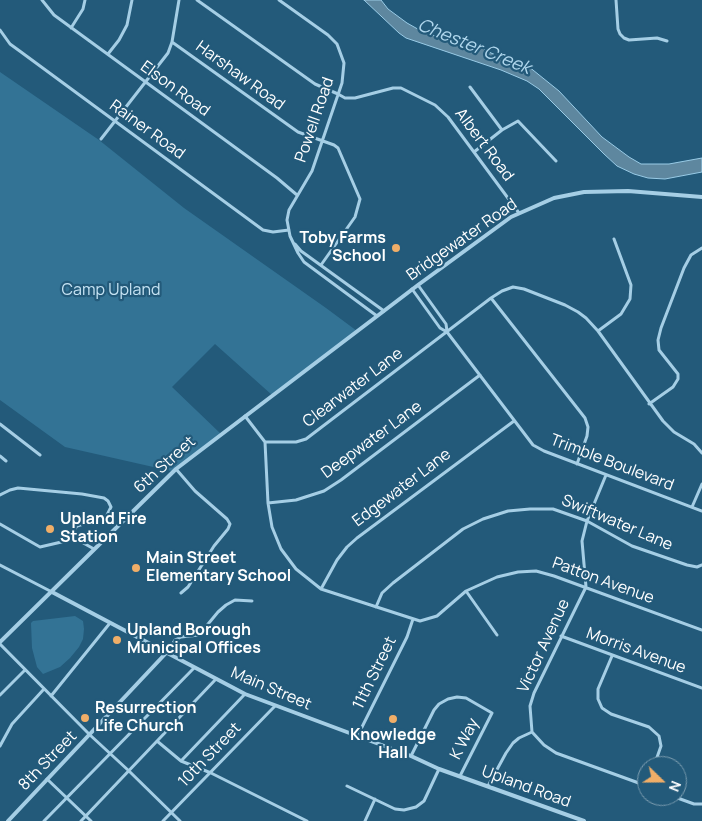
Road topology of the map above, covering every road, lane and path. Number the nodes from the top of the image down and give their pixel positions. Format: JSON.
{"nodes":[{"id":1,"x":42,"y":0,"type":"edge"},
{"id":2,"x":85,"y":0,"type":"edge"},
{"id":3,"x":132,"y":0,"type":"edge"},
{"id":4,"x":179,"y":0,"type":"edge"},
{"id":5,"x":197,"y":0,"type":"edge"},
{"id":6,"x":279,"y":0,"type":"edge"},
{"id":7,"x":616,"y":0,"type":"edge"},
{"id":8,"x":71,"y":28,"type":"junction"},
{"id":9,"x":0,"y":30,"type":"edge"},
{"id":10,"x":172,"y":42,"type":"junction"},
{"id":11,"x":667,"y":42,"type":"dead end"},
{"id":12,"x":108,"y":54,"type":"junction"},
{"id":13,"x":145,"y":82,"type":"junction"},
{"id":14,"x":470,"y":87,"type":"dead end"},
{"id":15,"x":338,"y":94,"type":"junction"},
{"id":16,"x":114,"y":122,"type":"junction"},
{"id":17,"x":502,"y":130,"type":"junction"},
{"id":18,"x":101,"y":139,"type":"dead end"},
{"id":19,"x":322,"y":141,"type":"junction"},
{"id":20,"x":474,"y":152,"type":"junction"},
{"id":21,"x":556,"y":161,"type":"dead end"},
{"id":22,"x":297,"y":194,"type":"junction"},
{"id":23,"x":702,"y":197,"type":"edge"},
{"id":24,"x":519,"y":212,"type":"junction"},
{"id":25,"x":289,"y":230,"type":"junction"},
{"id":26,"x":614,"y":239,"type":"dead end"},
{"id":27,"x":292,"y":242,"type":"junction"},
{"id":28,"x":702,"y":248,"type":"edge"},
{"id":29,"x":321,"y":265,"type":"junction"},
{"id":30,"x":418,"y":285,"type":"junction"},
{"id":31,"x":412,"y":289,"type":"junction"},
{"id":32,"x":491,"y":298,"type":"junction"},
{"id":33,"x":384,"y":311,"type":"junction"},
{"id":34,"x":377,"y":316,"type":"junction"},
{"id":35,"x":364,"y":326,"type":"joint"},
{"id":36,"x":598,"y":331,"type":"junction"},
{"id":37,"x":448,"y":332,"type":"junction"},
{"id":38,"x":480,"y":375,"type":"junction"},
{"id":39,"x":649,"y":404,"type":"junction"},
{"id":40,"x":245,"y":415,"type":"junction"},
{"id":41,"x":514,"y":421,"type":"junction"},
{"id":42,"x":0,"y":424,"type":"edge"},
{"id":43,"x":265,"y":442,"type":"junction"},
{"id":44,"x":702,"y":453,"type":"edge"},
{"id":45,"x":40,"y":455,"type":"dead end"},
{"id":46,"x":0,"y":456,"type":"edge"},
{"id":47,"x":6,"y":461,"type":"dead end"},
{"id":48,"x":577,"y":464,"type":"junction"},
{"id":49,"x":176,"y":469,"type":"junction"},
{"id":50,"x":606,"y":475,"type":"junction"},
{"id":51,"x":702,"y":484,"type":"edge"},
{"id":52,"x":0,"y":496,"type":"edge"},
{"id":53,"x":268,"y":503,"type":"junction"},
{"id":54,"x":692,"y":507,"type":"junction"},
{"id":55,"x":702,"y":512,"type":"edge"},
{"id":56,"x":587,"y":521,"type":"junction"},
{"id":57,"x":0,"y":524,"type":"edge"},
{"id":58,"x":70,"y":540,"type":"junction"},
{"id":59,"x":94,"y":549,"type":"junction"},
{"id":60,"x":0,"y":565,"type":"edge"},
{"id":61,"x":702,"y":565,"type":"edge"},
{"id":62,"x":586,"y":588,"type":"junction"},
{"id":63,"x":320,"y":589,"type":"junction"},
{"id":64,"x":466,"y":591,"type":"junction"},
{"id":65,"x":52,"y":592,"type":"junction"},
{"id":66,"x":181,"y":593,"type":"dead end"},
{"id":67,"x":252,"y":601,"type":"dead end"},
{"id":68,"x":376,"y":607,"type":"junction"},
{"id":69,"x":413,"y":619,"type":"junction"},
{"id":70,"x":110,"y":623,"type":"junction"},
{"id":71,"x":702,"y":630,"type":"edge"},
{"id":72,"x":497,"y":635,"type":"dead end"},
{"id":73,"x":561,"y":636,"type":"junction"},
{"id":74,"x":0,"y":643,"type":"edge"},
{"id":75,"x":167,"y":652,"type":"junction"},
{"id":76,"x":612,"y":656,"type":"junction"},
{"id":77,"x":194,"y":668,"type":"junction"},
{"id":78,"x":25,"y":670,"type":"junction"},
{"id":79,"x":216,"y":679,"type":"junction"},
{"id":80,"x":702,"y":688,"type":"edge"},
{"id":81,"x":44,"y":689,"type":"junction"},
{"id":82,"x":244,"y":694,"type":"junction"},
{"id":83,"x":0,"y":695,"type":"edge"},
{"id":84,"x":51,"y":696,"type":"junction"},
{"id":85,"x":275,"y":706,"type":"junction"},
{"id":86,"x":532,"y":732,"type":"junction"},
{"id":87,"x":90,"y":735,"type":"junction"},
{"id":88,"x":357,"y":737,"type":"junction"},
{"id":89,"x":157,"y":741,"type":"junction"},
{"id":90,"x":0,"y":746,"type":"edge"},
{"id":91,"x":110,"y":754,"type":"junction"},
{"id":92,"x":411,"y":756,"type":"junction"},
{"id":93,"x":658,"y":756,"type":"edge"},
{"id":94,"x":181,"y":761,"type":"junction"},
{"id":95,"x":439,"y":769,"type":"junction"},
{"id":96,"x":129,"y":771,"type":"junction"},
{"id":97,"x":210,"y":773,"type":"junction"},
{"id":98,"x":460,"y":776,"type":"junction"},
{"id":99,"x":47,"y":778,"type":"junction"},
{"id":100,"x":637,"y":782,"type":"edge"},
{"id":101,"x":347,"y":786,"type":"dead end"},
{"id":102,"x":488,"y":786,"type":"junction"},
{"id":103,"x":67,"y":798,"type":"junction"},
{"id":104,"x":375,"y":799,"type":"junction"},
{"id":105,"x":687,"y":801,"type":"edge"},
{"id":106,"x":702,"y":804,"type":"edge"},
{"id":107,"x":171,"y":813,"type":"junction"},
{"id":108,"x":86,"y":816,"type":"junction"},
{"id":109,"x":8,"y":821,"type":"edge"},
{"id":110,"x":44,"y":821,"type":"edge"},
{"id":111,"x":81,"y":821,"type":"edge"},
{"id":112,"x":91,"y":821,"type":"edge"},
{"id":113,"x":163,"y":821,"type":"edge"},
{"id":114,"x":180,"y":821,"type":"edge"},
{"id":115,"x":308,"y":821,"type":"edge"},
{"id":116,"x":365,"y":821,"type":"edge"},
{"id":117,"x":584,"y":821,"type":"edge"}],
"edges":[{"from":1,"to":8,"type":"street","name":"Elson Road"},
{"from":2,"to":8,"type":"street"},
{"from":3,"to":12,"type":"street"},
{"from":4,"to":10,"type":"street"},
{"from":5,"to":15,"type":"street","name":"Albert Road"},
{"from":6,"to":15,"type":"street","name":"Powell Road"},
{"from":7,"to":11,"type":"street"},
{"from":8,"to":12,"type":"street","name":"Elson Road"},
{"from":9,"to":16,"type":"street","name":"Rainer Road"},
{"from":10,"to":13,"type":"street"},
{"from":10,"to":19,"type":"street","name":"Harshaw Road"},
{"from":12,"to":13,"type":"street","name":"Elson Road"},
{"from":13,"to":16,"type":"street"},
{"from":13,"to":22,"type":"street","name":"Elson Road"},
{"from":14,"to":17,"type":"street"},
{"from":15,"to":19,"type":"street","name":"Powell Road"},
{"from":15,"to":20,"type":"street","name":"Albert Road"},
{"from":16,"to":18,"type":"street"},
{"from":16,"to":25,"type":"street","name":"Rainer Road"},
{"from":17,"to":20,"type":"street"},
{"from":17,"to":21,"type":"street"},
{"from":19,"to":22,"type":"street","name":"Powell Road"},
{"from":19,"to":29,"type":"street","name":"Harshaw Road"},
{"from":20,"to":24,"type":"street","name":"Albert Road"},
{"from":22,"to":25,"type":"street","name":"Powell Road"},
{"from":23,"to":24,"type":"street","name":"Bridgewater Road"},
{"from":24,"to":30,"type":"street","name":"Bridgewater Road"},
{"from":25,"to":27,"type":"street","name":"Powell Road"},
{"from":26,"to":36,"type":"street"},
{"from":27,"to":29,"type":"street"},
{"from":27,"to":34,"type":"street","name":"Powell Road"},
{"from":28,"to":39,"type":"street"},
{"from":29,"to":33,"type":"street"},
{"from":30,"to":31,"type":"street","name":"Bridgewater Road"},
{"from":30,"to":37,"type":"street","name":"Trimble Boulevard"},
{"from":31,"to":33,"type":"street","name":"Bridgewater Road"},
{"from":31,"to":37,"type":"street","name":"Trimble Boulevard"},
{"from":32,"to":36,"type":"street","name":"Clearwater Lane"},
{"from":32,"to":37,"type":"street","name":"Clearwater Lane"},
{"from":32,"to":48,"type":"street"},
{"from":33,"to":34,"type":"street","name":"Bridgewater Road"},
{"from":34,"to":35,"type":"street","name":"Bridgewater Road"},
{"from":35,"to":40,"type":"street","name":"6th Street"},
{"from":36,"to":39,"type":"street","name":"Clearwater Lane"},
{"from":37,"to":38,"type":"street","name":"Trimble Boulevard"},
{"from":37,"to":43,"type":"street","name":"Clearwater Lane"},
{"from":38,"to":41,"type":"street","name":"Trimble Boulevard"},
{"from":38,"to":53,"type":"street","name":"Deepwater Lane"},
{"from":39,"to":44,"type":"street","name":"Clearwater Lane"},
{"from":40,"to":43,"type":"street"},
{"from":40,"to":49,"type":"street","name":"6th Street"},
{"from":41,"to":48,"type":"street","name":"Trimble Boulevard"},
{"from":41,"to":63,"type":"street","name":"Edgewater Lane"},
{"from":42,"to":45,"type":"street"},
{"from":43,"to":53,"type":"street","name":"Patton Avenue"},
{"from":46,"to":47,"type":"street"},
{"from":48,"to":50,"type":"street","name":"Trimble Boulevard"},
{"from":49,"to":59,"type":"street","name":"6th Street"},
{"from":49,"to":66,"type":"street"},
{"from":50,"to":54,"type":"street","name":"Trimble Boulevard"},
{"from":50,"to":56,"type":"street","name":"Victor Avenue"},
{"from":51,"to":54,"type":"street"},
{"from":52,"to":58,"type":"street"},
{"from":53,"to":63,"type":"street","name":"Patton Avenue"},
{"from":54,"to":55,"type":"street","name":"Trimble Boulevard"},
{"from":56,"to":61,"type":"street","name":"Swiftwater Lane"},
{"from":56,"to":62,"type":"street","name":"Victor Avenue"},
{"from":56,"to":68,"type":"street","name":"Swiftwater Lane"},
{"from":57,"to":58,"type":"street"},
{"from":58,"to":59,"type":"street"},
{"from":59,"to":65,"type":"street","name":"6th Street"},
{"from":60,"to":65,"type":"street","name":"Main Street"},
{"from":62,"to":64,"type":"street","name":"Patton Avenue"},
{"from":62,"to":71,"type":"street","name":"Patton Avenue"},
{"from":62,"to":73,"type":"street","name":"Victor Avenue"},
{"from":63,"to":68,"type":"street","name":"Patton Avenue"},
{"from":64,"to":69,"type":"street","name":"Patton Avenue"},
{"from":64,"to":72,"type":"street"},
{"from":65,"to":70,"type":"street","name":"Main Street"},
{"from":65,"to":74,"type":"street","name":"6th Street"},
{"from":67,"to":75,"type":"street"},
{"from":68,"to":69,"type":"street","name":"Patton Avenue"},
{"from":69,"to":88,"type":"street","name":"11th Street"},
{"from":70,"to":75,"type":"street","name":"Main Street"},
{"from":70,"to":84,"type":"street"},
{"from":73,"to":76,"type":"street","name":"Morris Avenue"},
{"from":73,"to":86,"type":"street","name":"Victor Avenue"},
{"from":74,"to":78,"type":"street"},
{"from":75,"to":77,"type":"street","name":"Main Street"},
{"from":75,"to":87,"type":"street","name":"8th Street"},
{"from":76,"to":80,"type":"street","name":"Morris Avenue"},
{"from":76,"to":93,"type":"street"},
{"from":77,"to":79,"type":"street","name":"Main Street"},
{"from":77,"to":91,"type":"street"},
{"from":78,"to":81,"type":"street"},
{"from":78,"to":83,"type":"street"},
{"from":79,"to":82,"type":"street","name":"Main Street"},
{"from":79,"to":89,"type":"street"},
{"from":81,"to":84,"type":"street"},
{"from":81,"to":90,"type":"street"},
{"from":82,"to":85,"type":"street","name":"Main Street"},
{"from":82,"to":94,"type":"street"},
{"from":84,"to":87,"type":"street"},
{"from":85,"to":88,"type":"street","name":"Main Street"},
{"from":85,"to":97,"type":"street","name":"10th Street"},
{"from":86,"to":100,"type":"street"},
{"from":86,"to":102,"type":"street"},
{"from":87,"to":91,"type":"street"},
{"from":87,"to":99,"type":"street","name":"8th Street"},
{"from":88,"to":92,"type":"street","name":"Main Street"},
{"from":89,"to":94,"type":"street"},
{"from":89,"to":96,"type":"street"},
{"from":91,"to":96,"type":"street"},
{"from":91,"to":103,"type":"street"},
{"from":92,"to":95,"type":"street","name":"Main Street"},
{"from":92,"to":98,"type":"street","name":"K Way"},
{"from":94,"to":97,"type":"street"},
{"from":95,"to":98,"type":"street","name":"Main Street"},
{"from":95,"to":104,"type":"street"},
{"from":96,"to":107,"type":"street"},
{"from":96,"to":108,"type":"street"},
{"from":97,"to":107,"type":"street","name":"10th Street"},
{"from":97,"to":115,"type":"street"},
{"from":98,"to":102,"type":"street","name":"Upland Road"},
{"from":99,"to":103,"type":"street"},
{"from":99,"to":109,"type":"street","name":"8th Street"},
{"from":101,"to":104,"type":"street"},
{"from":102,"to":117,"type":"street","name":"Upland Road"},
{"from":103,"to":108,"type":"street"},
{"from":103,"to":110,"type":"street"},
{"from":104,"to":116,"type":"street"},
{"from":105,"to":106,"type":"street"},
{"from":107,"to":113,"type":"street","name":"10th Street"},
{"from":107,"to":114,"type":"street"},
{"from":108,"to":111,"type":"street"},
{"from":108,"to":112,"type":"street"}]}
